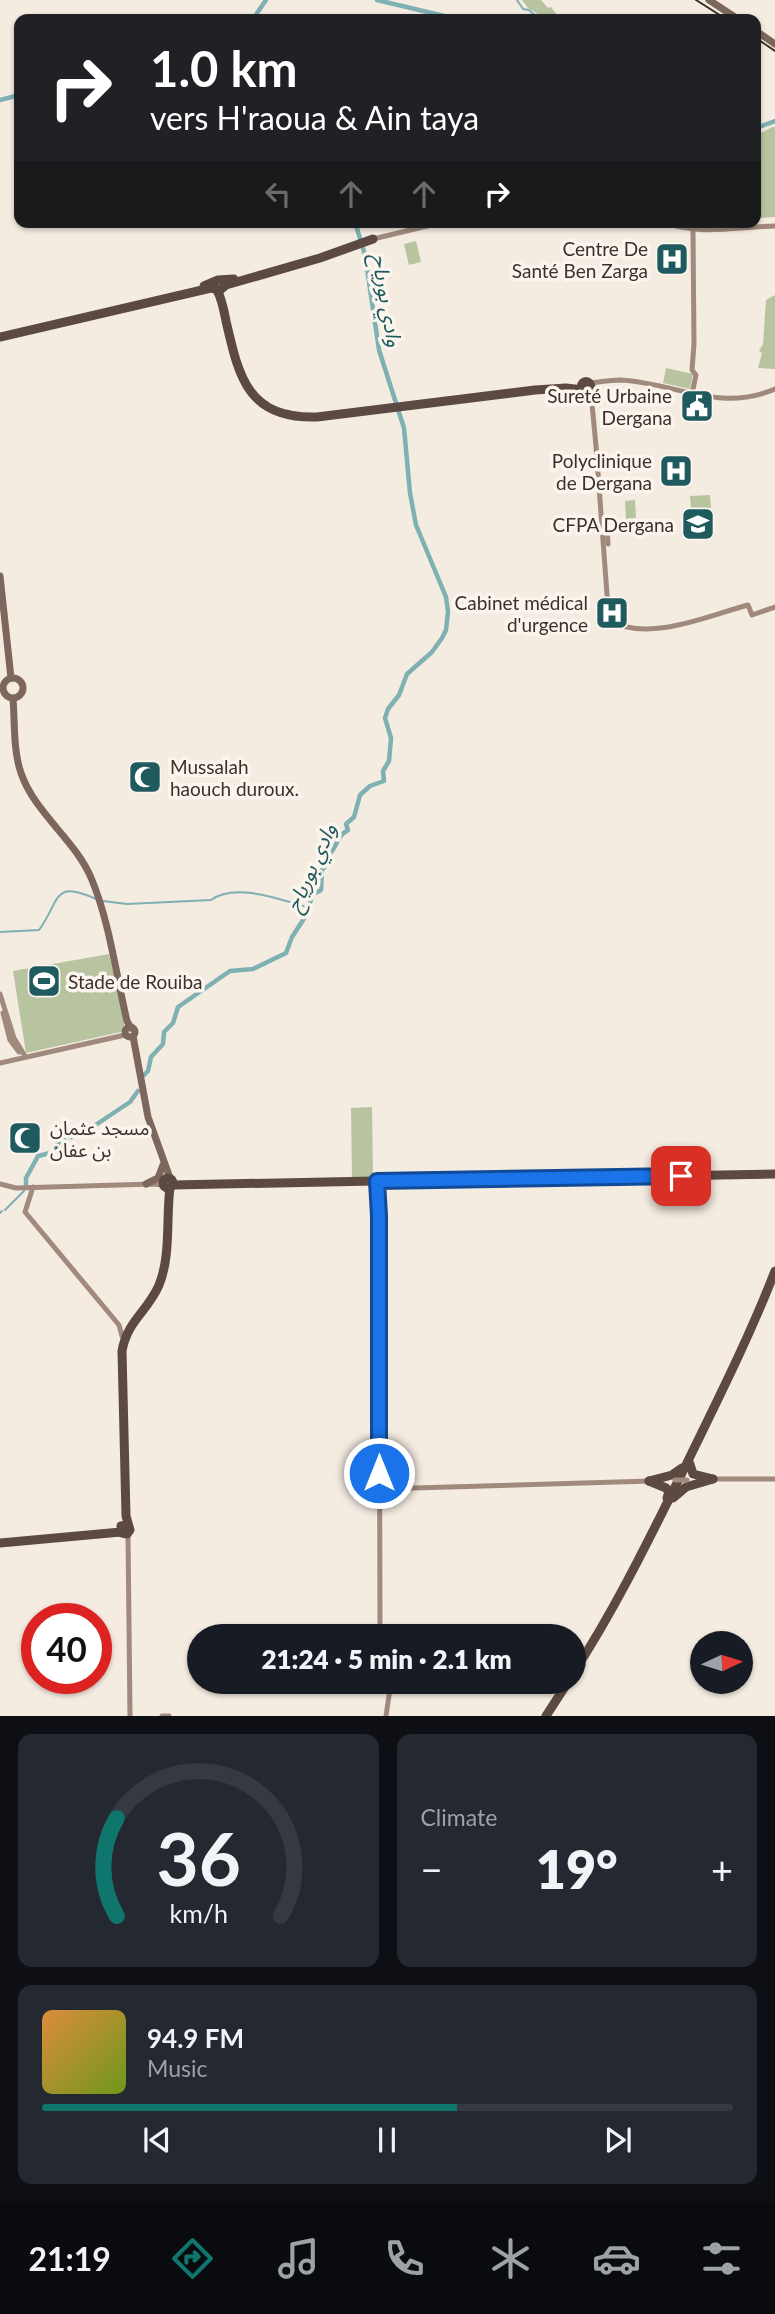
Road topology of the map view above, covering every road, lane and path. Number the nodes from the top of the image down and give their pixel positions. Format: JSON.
{"nodes":[{"id":1,"x":704,"y":0,"type":"edge"},
{"id":2,"x":709,"y":0,"type":"edge"},
{"id":3,"x":725,"y":14,"type":"edge"},
{"id":4,"x":730,"y":14,"type":"edge"},
{"id":5,"x":419,"y":228,"type":"edge"},
{"id":6,"x":685,"y":228,"type":"edge"},
{"id":7,"x":753,"y":228,"type":"edge"},
{"id":8,"x":693,"y":230,"type":"junction"},
{"id":9,"x":364,"y":241,"type":"joint"},
{"id":10,"x":334,"y":250,"type":"junction"},
{"id":11,"x":236,"y":279,"type":"junction"},
{"id":12,"x":216,"y":288,"type":"junction"},
{"id":13,"x":0,"y":335,"type":"edge"},
{"id":14,"x":589,"y":386,"type":"junction"},
{"id":15,"x":775,"y":389,"type":"edge"},
{"id":16,"x":692,"y":394,"type":"junction"},
{"id":17,"x":606,"y":534,"type":"junction"},
{"id":18,"x":0,"y":576,"type":"edge"},
{"id":19,"x":775,"y":607,"type":"edge"},
{"id":20,"x":11,"y":678,"type":"junction"},
{"id":21,"x":13,"y":699,"type":"junction"},
{"id":22,"x":0,"y":994,"type":"edge"},
{"id":23,"x":0,"y":1003,"type":"edge"},
{"id":24,"x":128,"y":1033,"type":"junction"},
{"id":25,"x":24,"y":1057,"type":"junction"},
{"id":26,"x":0,"y":1063,"type":"edge"},
{"id":27,"x":775,"y":1173,"type":"edge"},
{"id":28,"x":376,"y":1179,"type":"junction"},
{"id":29,"x":166,"y":1183,"type":"junction"},
{"id":30,"x":0,"y":1184,"type":"edge"},
{"id":31,"x":33,"y":1187,"type":"junction"},
{"id":32,"x":775,"y":1271,"type":"edge"},
{"id":33,"x":775,"y":1279,"type":"edge"},
{"id":34,"x":122,"y":1336,"type":"junction"},
{"id":35,"x":688,"y":1464,"type":"junction"},
{"id":36,"x":713,"y":1479,"type":"junction"},
{"id":37,"x":775,"y":1479,"type":"edge"},
{"id":38,"x":649,"y":1481,"type":"junction"},
{"id":39,"x":379,"y":1489,"type":"junction"},
{"id":40,"x":673,"y":1498,"type":"junction"},
{"id":41,"x":663,"y":1510,"type":"junction"},
{"id":42,"x":123,"y":1530,"type":"junction"},
{"id":43,"x":0,"y":1541,"type":"edge"},
{"id":44,"x":382,"y":1624,"type":"edge"},
{"id":45,"x":586,"y":1652,"type":"edge"},
{"id":46,"x":586,"y":1658,"type":"edge"},
{"id":47,"x":389,"y":1694,"type":"edge"},
{"id":48,"x":562,"y":1694,"type":"edge"},
{"id":49,"x":130,"y":1716,"type":"edge"},
{"id":50,"x":162,"y":1716,"type":"edge"},
{"id":51,"x":169,"y":1716,"type":"edge"},
{"id":52,"x":386,"y":1716,"type":"edge"},
{"id":53,"x":548,"y":1716,"type":"edge"}],
"edges":[{"from":1,"to":3,"type":"main road"},
{"from":2,"to":4,"type":"main road"},
{"from":5,"to":9,"type":"street"},
{"from":6,"to":8,"type":"street"},
{"from":7,"to":8,"type":"street"},
{"from":8,"to":16,"type":"street"},
{"from":9,"to":10,"type":"highway"},
{"from":10,"to":11,"type":"highway"},
{"from":10,"to":12,"type":"highway"},
{"from":11,"to":12,"type":"highway"},
{"from":11,"to":12,"type":"highway"},
{"from":12,"to":13,"type":"highway"},
{"from":12,"to":14,"type":"highway"},
{"from":14,"to":16,"type":"street"},
{"from":14,"to":17,"type":"street"},
{"from":14,"to":17,"type":"street"},
{"from":15,"to":16,"type":"street"},
{"from":17,"to":19,"type":"street"},
{"from":18,"to":20,"type":"main road"},
{"from":20,"to":21,"type":"main road"},
{"from":20,"to":21,"type":"main road"},
{"from":21,"to":24,"type":"main road"},
{"from":22,"to":25,"type":"street"},
{"from":23,"to":25,"type":"street"},
{"from":24,"to":25,"type":"street"},
{"from":24,"to":29,"type":"main road"},
{"from":25,"to":26,"type":"street"},
{"from":27,"to":28,"type":"highway"},
{"from":28,"to":29,"type":"highway"},
{"from":28,"to":39,"type":"street"},
{"from":29,"to":31,"type":"street"},
{"from":29,"to":34,"type":"highway"},
{"from":29,"to":42,"type":"highway"},
{"from":30,"to":31,"type":"street"},
{"from":31,"to":34,"type":"street"},
{"from":32,"to":35,"type":"highway"},
{"from":33,"to":35,"type":"highway"},
{"from":34,"to":42,"type":"highway"},
{"from":35,"to":36,"type":"highway"},
{"from":35,"to":38,"type":"highway"},
{"from":35,"to":40,"type":"highway"},
{"from":35,"to":41,"type":"highway"},
{"from":36,"to":37,"type":"street"},
{"from":36,"to":38,"type":"street","bridge":true},
{"from":36,"to":40,"type":"highway"},
{"from":38,"to":39,"type":"street"},
{"from":38,"to":41,"type":"highway"},
{"from":39,"to":44,"type":"street"},
{"from":40,"to":46,"type":"highway"},
{"from":41,"to":45,"type":"highway"},
{"from":42,"to":43,"type":"highway"},
{"from":42,"to":49,"type":"street"},
{"from":47,"to":52,"type":"street"},
{"from":48,"to":53,"type":"highway"},
{"from":50,"to":51,"type":"street"}]}
